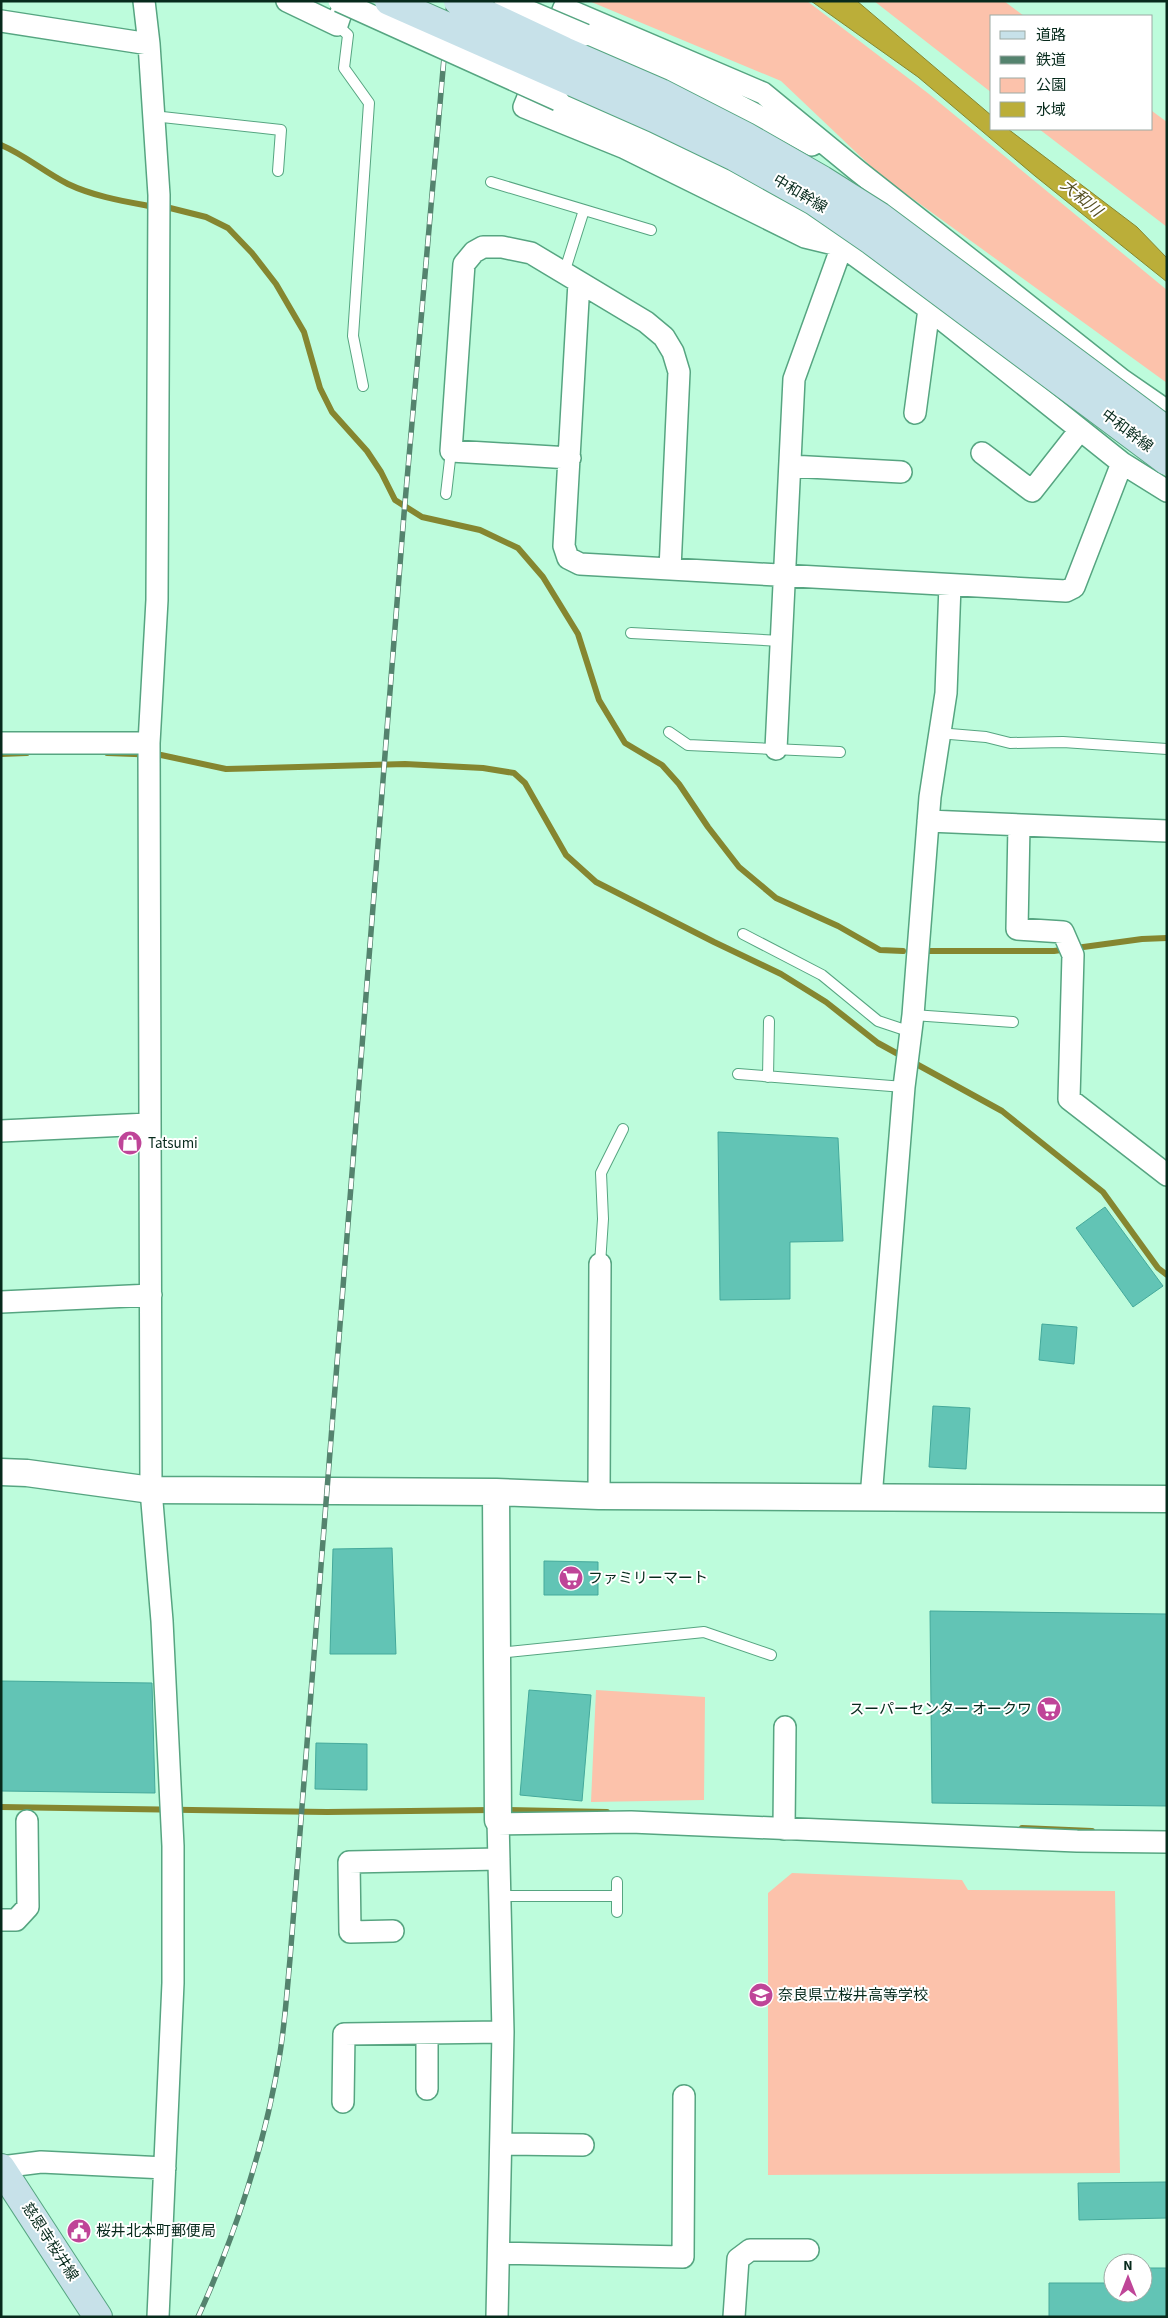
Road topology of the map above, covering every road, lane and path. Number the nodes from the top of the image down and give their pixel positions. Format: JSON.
{"nodes":[{"id":1,"x":144,"y":1,"type":"edge"},
{"id":2,"x":287,"y":1,"type":"edge"},
{"id":3,"x":339,"y":1,"type":"edge"},
{"id":4,"x":346,"y":1,"type":"edge"},
{"id":5,"x":389,"y":1,"type":"edge"},
{"id":6,"x":458,"y":1,"type":"edge"},
{"id":7,"x":505,"y":1,"type":"edge"},
{"id":8,"x":1,"y":21,"type":"edge"},
{"id":9,"x":337,"y":25,"type":"junction"},
{"id":10,"x":149,"y":44,"type":"junction"},
{"id":11,"x":153,"y":116,"type":"junction"},
{"id":12,"x":278,"y":171,"type":"dead end"},
{"id":13,"x":858,"y":171,"type":"junction"},
{"id":14,"x":491,"y":182,"type":"dead end"},
{"id":15,"x":584,"y":210,"type":"junction"},
{"id":16,"x":650,"y":230,"type":"dead end"},
{"id":17,"x":842,"y":246,"type":"junction"},
{"id":18,"x":572,"y":277,"type":"junction"},
{"id":19,"x":929,"y":309,"type":"junction"},
{"id":20,"x":363,"y":386,"type":"dead end"},
{"id":21,"x":1167,"y":411,"type":"edge"},
{"id":22,"x":915,"y":413,"type":"dead end"},
{"id":23,"x":1080,"y":430,"type":"junction"},
{"id":24,"x":1167,"y":431,"type":"edge"},
{"id":25,"x":451,"y":451,"type":"junction"},
{"id":26,"x":982,"y":453,"type":"dead end"},
{"id":27,"x":570,"y":458,"type":"junction"},
{"id":28,"x":1167,"y":461,"type":"edge"},
{"id":29,"x":1122,"y":464,"type":"junction"},
{"id":30,"x":790,"y":466,"type":"junction"},
{"id":31,"x":901,"y":472,"type":"dead end"},
{"id":32,"x":1167,"y":491,"type":"edge"},
{"id":33,"x":446,"y":494,"type":"dead end"},
{"id":34,"x":670,"y":569,"type":"junction"},
{"id":35,"x":784,"y":576,"type":"junction"},
{"id":36,"x":950,"y":585,"type":"junction"},
{"id":37,"x":631,"y":633,"type":"dead end"},
{"id":38,"x":781,"y":641,"type":"junction"},
{"id":39,"x":669,"y":732,"type":"dead end"},
{"id":40,"x":938,"y":733,"type":"junction"},
{"id":41,"x":1,"y":743,"type":"edge"},
{"id":42,"x":149,"y":743,"type":"junction"},
{"id":43,"x":776,"y":749,"type":"junction"},
{"id":44,"x":1167,"y":749,"type":"edge"},
{"id":45,"x":840,"y":752,"type":"dead end"},
{"id":46,"x":928,"y":821,"type":"junction"},
{"id":47,"x":1020,"y":824,"type":"junction"},
{"id":48,"x":1167,"y":831,"type":"edge"},
{"id":49,"x":743,"y":934,"type":"dead end"},
{"id":50,"x":769,"y":1022,"type":"dead end"},
{"id":51,"x":1013,"y":1022,"type":"dead end"},
{"id":52,"x":909,"y":1041,"type":"junction"},
{"id":53,"x":738,"y":1074,"type":"dead end"},
{"id":54,"x":768,"y":1077,"type":"junction"},
{"id":55,"x":904,"y":1088,"type":"junction"},
{"id":56,"x":148,"y":1124,"type":"junction"},
{"id":57,"x":622,"y":1129,"type":"dead end"},
{"id":58,"x":1,"y":1131,"type":"edge"},
{"id":59,"x":1167,"y":1175,"type":"edge"},
{"id":60,"x":600,"y":1264,"type":"joint"},
{"id":61,"x":151,"y":1296,"type":"junction"},
{"id":62,"x":1,"y":1302,"type":"edge"},
{"id":63,"x":1,"y":1472,"type":"edge"},
{"id":64,"x":151,"y":1490,"type":"junction"},
{"id":65,"x":496,"y":1492,"type":"junction"},
{"id":66,"x":599,"y":1496,"type":"junction"},
{"id":67,"x":871,"y":1498,"type":"junction"},
{"id":68,"x":1167,"y":1500,"type":"edge"},
{"id":69,"x":498,"y":1653,"type":"junction"},
{"id":70,"x":771,"y":1655,"type":"dead end"},
{"id":71,"x":785,"y":1727,"type":"dead end"},
{"id":72,"x":498,"y":1814,"type":"junction"},
{"id":73,"x":784,"y":1820,"type":"junction"},
{"id":74,"x":26,"y":1821,"type":"dead end"},
{"id":75,"x":1167,"y":1842,"type":"edge"},
{"id":76,"x":499,"y":1859,"type":"junction"},
{"id":77,"x":617,"y":1882,"type":"dead end"},
{"id":78,"x":500,"y":1896,"type":"junction"},
{"id":79,"x":617,"y":1896,"type":"junction"},
{"id":80,"x":617,"y":1912,"type":"dead end"},
{"id":81,"x":1,"y":1920,"type":"edge"},
{"id":82,"x":393,"y":1931,"type":"dead end"},
{"id":83,"x":503,"y":2032,"type":"junction"},
{"id":84,"x":427,"y":2034,"type":"junction"},
{"id":85,"x":427,"y":2090,"type":"dead end"},
{"id":86,"x":684,"y":2096,"type":"dead end"},
{"id":87,"x":343,"y":2102,"type":"dead end"},
{"id":88,"x":501,"y":2144,"type":"junction"},
{"id":89,"x":583,"y":2146,"type":"dead end"},
{"id":90,"x":1,"y":2167,"type":"edge"},
{"id":91,"x":165,"y":2168,"type":"junction"},
{"id":92,"x":808,"y":2250,"type":"dead end"},
{"id":93,"x":499,"y":2252,"type":"junction"},
{"id":94,"x":98,"y":2317,"type":"edge"},
{"id":95,"x":158,"y":2317,"type":"edge"},
{"id":96,"x":497,"y":2317,"type":"edge"},
{"id":97,"x":734,"y":2317,"type":"edge"}],
"edges":[{"from":1,"to":10,"type":"street"},
{"from":2,"to":9,"type":"street"},
{"from":3,"to":17,"type":"street","bridge":true},
{"from":4,"to":9,"type":"street"},
{"from":5,"to":28,"type":"main road","name":"中和幹線","bridge":true},
{"from":6,"to":24,"type":"main road","name":"中和幹線","bridge":true},
{"from":7,"to":13,"type":"street","bridge":true},
{"from":8,"to":10,"type":"street"},
{"from":9,"to":20,"type":"lane"},
{"from":10,"to":11,"type":"street"},
{"from":11,"to":12,"type":"lane"},
{"from":11,"to":42,"type":"street"},
{"from":13,"to":17,"type":"street"},
{"from":13,"to":21,"type":"street"},
{"from":14,"to":15,"type":"lane"},
{"from":15,"to":16,"type":"lane"},
{"from":15,"to":18,"type":"lane"},
{"from":17,"to":19,"type":"street"},
{"from":17,"to":30,"type":"street"},
{"from":18,"to":25,"type":"street"},
{"from":18,"to":27,"type":"street"},
{"from":18,"to":34,"type":"street"},
{"from":19,"to":22,"type":"street"},
{"from":19,"to":23,"type":"street"},
{"from":23,"to":26,"type":"street"},
{"from":23,"to":29,"type":"street"},
{"from":25,"to":27,"type":"street"},
{"from":25,"to":33,"type":"lane"},
{"from":27,"to":34,"type":"street"},
{"from":29,"to":32,"type":"street"},
{"from":29,"to":36,"type":"street"},
{"from":30,"to":31,"type":"street"},
{"from":30,"to":35,"type":"street"},
{"from":34,"to":35,"type":"street"},
{"from":35,"to":36,"type":"street"},
{"from":35,"to":38,"type":"street"},
{"from":36,"to":40,"type":"street"},
{"from":37,"to":38,"type":"lane"},
{"from":38,"to":43,"type":"street"},
{"from":39,"to":43,"type":"lane"},
{"from":40,"to":44,"type":"lane"},
{"from":40,"to":46,"type":"street"},
{"from":41,"to":42,"type":"street"},
{"from":42,"to":56,"type":"street"},
{"from":43,"to":45,"type":"lane"},
{"from":46,"to":47,"type":"street"},
{"from":46,"to":52,"type":"street"},
{"from":47,"to":48,"type":"street"},
{"from":47,"to":59,"type":"street"},
{"from":49,"to":52,"type":"lane"},
{"from":50,"to":54,"type":"lane"},
{"from":51,"to":52,"type":"lane"},
{"from":52,"to":55,"type":"street"},
{"from":53,"to":54,"type":"lane"},
{"from":54,"to":55,"type":"lane"},
{"from":55,"to":67,"type":"street"},
{"from":56,"to":58,"type":"street"},
{"from":56,"to":61,"type":"street"},
{"from":57,"to":60,"type":"lane"},
{"from":60,"to":66,"type":"street"},
{"from":61,"to":62,"type":"street"},
{"from":61,"to":64,"type":"street"},
{"from":63,"to":64,"type":"street"},
{"from":64,"to":65,"type":"street"},
{"from":64,"to":91,"type":"street"},
{"from":65,"to":66,"type":"street"},
{"from":65,"to":69,"type":"street"},
{"from":66,"to":67,"type":"street"},
{"from":67,"to":68,"type":"street"},
{"from":69,"to":70,"type":"lane"},
{"from":69,"to":72,"type":"street"},
{"from":71,"to":73,"type":"street"},
{"from":72,"to":73,"type":"street"},
{"from":72,"to":76,"type":"street"},
{"from":73,"to":75,"type":"street"},
{"from":74,"to":81,"type":"street"},
{"from":76,"to":78,"type":"street"},
{"from":76,"to":82,"type":"street"},
{"from":77,"to":79,"type":"lane"},
{"from":78,"to":79,"type":"lane"},
{"from":78,"to":83,"type":"street"},
{"from":79,"to":80,"type":"lane"},
{"from":83,"to":84,"type":"street"},
{"from":83,"to":88,"type":"street"},
{"from":84,"to":85,"type":"street"},
{"from":84,"to":87,"type":"street"},
{"from":86,"to":93,"type":"street"},
{"from":88,"to":89,"type":"street"},
{"from":88,"to":93,"type":"street"},
{"from":90,"to":91,"type":"street"},
{"from":90,"to":94,"type":"main road","name":"慈恩寺桜井線"},
{"from":91,"to":95,"type":"street"},
{"from":92,"to":97,"type":"street"},
{"from":93,"to":96,"type":"street"}]}
